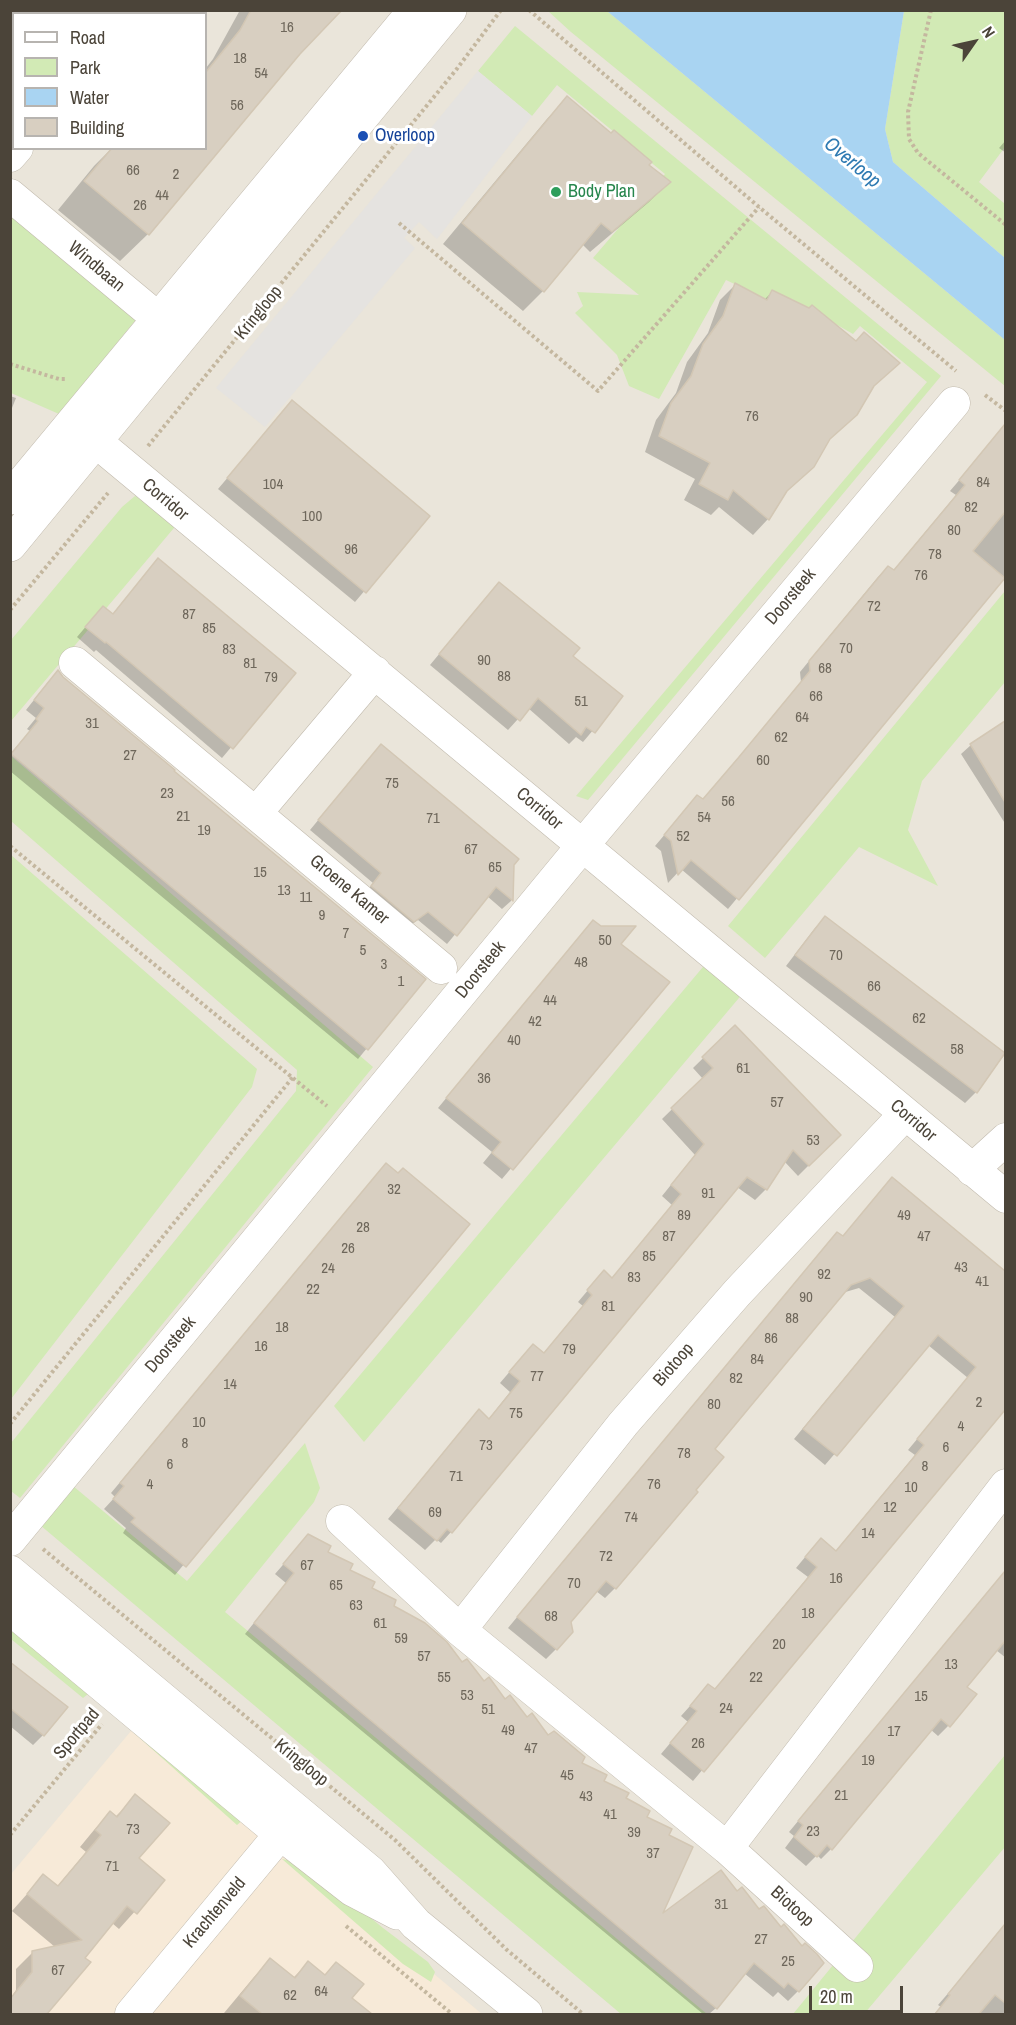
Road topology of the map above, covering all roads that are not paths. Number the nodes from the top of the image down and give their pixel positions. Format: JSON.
{"nodes":[{"id":1,"x":415,"y":10,"type":"edge"},
{"id":2,"x":450,"y":10,"type":"edge"},
{"id":3,"x":10,"y":195,"type":"edge"},
{"id":4,"x":171,"y":328,"type":"junction"},
{"id":5,"x":956,"y":388,"type":"road end"},
{"id":6,"x":85,"y":432,"type":"junction"},
{"id":7,"x":10,"y":498,"type":"edge"},
{"id":8,"x":10,"y":545,"type":"edge"},
{"id":9,"x":75,"y":663,"type":"dead end"},
{"id":10,"x":375,"y":672,"type":"junction"},
{"id":11,"x":256,"y":813,"type":"junction"},
{"id":12,"x":583,"y":845,"type":"junction"},
{"id":13,"x":441,"y":968,"type":"dead end"},
{"id":14,"x":906,"y":1114,"type":"junction"},
{"id":15,"x":1005,"y":1139,"type":"edge"},
{"id":16,"x":972,"y":1170,"type":"junction"},
{"id":17,"x":1005,"y":1197,"type":"edge"},
{"id":18,"x":1005,"y":1485,"type":"edge"},
{"id":19,"x":342,"y":1521,"type":"dead end"},
{"id":20,"x":15,"y":1535,"type":"edge"},
{"id":21,"x":10,"y":1572,"type":"edge"},
{"id":22,"x":10,"y":1608,"type":"edge"},
{"id":23,"x":460,"y":1630,"type":"junction"},
{"id":24,"x":131,"y":1690,"type":"junction"},
{"id":25,"x":289,"y":1823,"type":"junction"},
{"id":26,"x":727,"y":1848,"type":"junction"},
{"id":27,"x":856,"y":1966,"type":"dead end"},
{"id":28,"x":132,"y":2014,"type":"edge"},
{"id":29,"x":526,"y":2014,"type":"edge"}],
"edges":[{"from":1,"to":4,"type":"street"},
{"from":2,"to":4,"type":"street"},
{"from":3,"to":4,"type":"street","name":"Windbaan"},
{"from":4,"to":6,"type":"street"},
{"from":5,"to":12,"type":"street","name":"Doorsteek"},
{"from":6,"to":7,"type":"street"},
{"from":6,"to":8,"type":"street"},
{"from":6,"to":10,"type":"street","name":"Corridor"},
{"from":9,"to":11,"type":"street","name":"Groene Kamer"},
{"from":10,"to":11,"type":"street"},
{"from":10,"to":12,"type":"street","name":"Corridor"},
{"from":11,"to":13,"type":"street","name":"Groene Kamer"},
{"from":12,"to":14,"type":"street","name":"Corridor"},
{"from":12,"to":20,"type":"street","name":"Doorsteek"},
{"from":14,"to":16,"type":"street","name":"Corridor"},
{"from":14,"to":23,"type":"street","name":"Biotoop"},
{"from":15,"to":16,"type":"street"},
{"from":16,"to":17,"type":"street","name":"Corridor"},
{"from":18,"to":26,"type":"street"},
{"from":19,"to":23,"type":"street","name":"Biotoop"},
{"from":21,"to":24,"type":"street"},
{"from":22,"to":24,"type":"street"},
{"from":23,"to":26,"type":"street","name":"Biotoop"},
{"from":24,"to":25,"type":"street"},
{"from":25,"to":28,"type":"street","name":"Krachtenveld"},
{"from":25,"to":29,"type":"street"},
{"from":26,"to":27,"type":"street","name":"Biotoop"}]}
